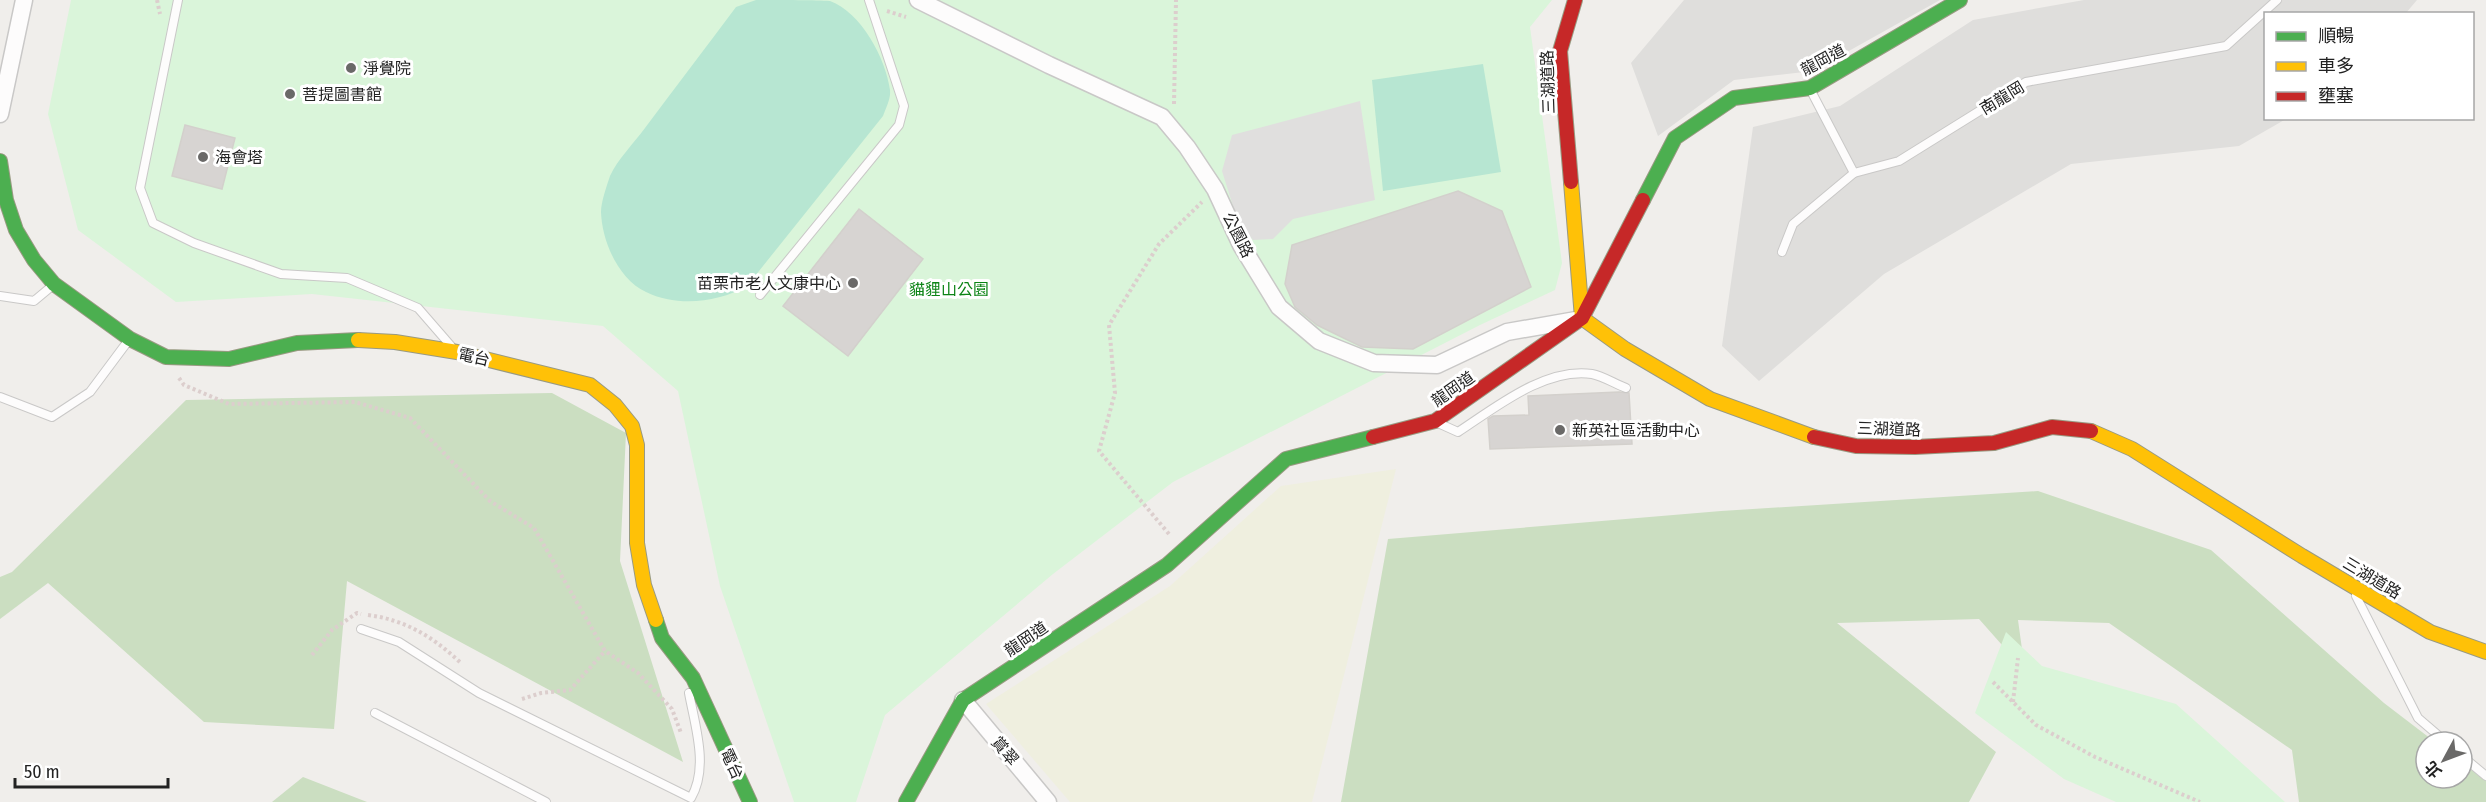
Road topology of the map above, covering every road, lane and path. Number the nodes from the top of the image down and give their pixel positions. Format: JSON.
{"nodes":[{"id":1,"x":24,"y":0,"type":"edge"},
{"id":2,"x":178,"y":0,"type":"edge"},
{"id":3,"x":869,"y":0,"type":"edge"},
{"id":4,"x":918,"y":0,"type":"edge"},
{"id":5,"x":1176,"y":0,"type":"edge"},
{"id":6,"x":1575,"y":0,"type":"edge"},
{"id":7,"x":1960,"y":0,"type":"edge"},
{"id":8,"x":2277,"y":0,"type":"edge"},
{"id":9,"x":4,"y":78,"type":"edge"},
{"id":10,"x":1810,"y":88,"type":"junction"},
{"id":11,"x":1174,"y":108,"type":"dead end"},
{"id":12,"x":0,"y":114,"type":"edge"},
{"id":13,"x":0,"y":161,"type":"edge"},
{"id":14,"x":1854,"y":173,"type":"junction"},
{"id":15,"x":1215,"y":189,"type":"junction"},
{"id":16,"x":1782,"y":252,"type":"dead end"},
{"id":17,"x":54,"y":284,"type":"junction"},
{"id":18,"x":760,"y":295,"type":"dead end"},
{"id":19,"x":0,"y":297,"type":"edge"},
{"id":20,"x":1582,"y":318,"type":"junction"},
{"id":21,"x":130,"y":339,"type":"junction"},
{"id":22,"x":457,"y":352,"type":"junction"},
{"id":23,"x":166,"y":357,"type":"junction"},
{"id":24,"x":1626,"y":388,"type":"dead end"},
{"id":25,"x":0,"y":397,"type":"edge"},
{"id":26,"x":1435,"y":421,"type":"junction"},
{"id":27,"x":1183,"y":551,"type":"junction"},
{"id":28,"x":2350,"y":585,"type":"junction"},
{"id":29,"x":361,"y":629,"type":"dead end"},
{"id":30,"x":605,"y":651,"type":"junction"},
{"id":31,"x":2486,"y":652,"type":"edge"},
{"id":32,"x":312,"y":655,"type":"dead end"},
{"id":33,"x":2018,"y":658,"type":"dead end"},
{"id":34,"x":466,"y":667,"type":"dead end"},
{"id":35,"x":693,"y":678,"type":"junction"},
{"id":36,"x":1993,"y":682,"type":"dead end"},
{"id":37,"x":963,"y":700,"type":"junction"},
{"id":38,"x":516,"y":701,"type":"dead end"},
{"id":39,"x":2013,"y":703,"type":"junction"},
{"id":40,"x":375,"y":713,"type":"dead end"},
{"id":41,"x":2432,"y":730,"type":"edge"},
{"id":42,"x":684,"y":741,"type":"dead end"},
{"id":43,"x":2474,"y":766,"type":"edge"},
{"id":44,"x":2486,"y":776,"type":"edge"},
{"id":45,"x":693,"y":800,"type":"edge"},
{"id":46,"x":546,"y":802,"type":"edge"},
{"id":47,"x":750,"y":802,"type":"edge"},
{"id":48,"x":906,"y":802,"type":"edge"},
{"id":49,"x":1048,"y":802,"type":"edge"},
{"id":50,"x":2200,"y":802,"type":"edge"}],
"edges":[{"from":1,"to":9,"type":"street"},
{"from":2,"to":22,"type":"lane"},
{"from":3,"to":18,"type":"lane"},
{"from":4,"to":15,"type":"street","name":"公園路"},
{"from":5,"to":11,"type":"path"},
{"from":6,"to":20,"type":"street","name":"三湖道路"},
{"from":7,"to":10,"type":"street","name":"龍岡道"},
{"from":8,"to":14,"type":"lane","name":"南龍岡"},
{"from":9,"to":12,"type":"street"},
{"from":10,"to":14,"type":"lane"},
{"from":10,"to":20,"type":"street","name":"龍岡道"},
{"from":13,"to":17,"type":"street","name":"電台"},
{"from":14,"to":16,"type":"lane"},
{"from":15,"to":20,"type":"street","name":"公園路"},
{"from":15,"to":27,"type":"path"},
{"from":17,"to":19,"type":"lane"},
{"from":17,"to":21,"type":"street","name":"電台"},
{"from":20,"to":26,"type":"street","name":"龍岡道"},
{"from":20,"to":28,"type":"street","name":"三湖道路"},
{"from":21,"to":23,"type":"street","name":"電台"},
{"from":21,"to":25,"type":"lane"},
{"from":22,"to":23,"type":"street","name":"電台"},
{"from":22,"to":35,"type":"street","name":"電台"},
{"from":23,"to":30,"type":"path"},
{"from":24,"to":26,"type":"lane"},
{"from":26,"to":27,"type":"street","name":"龍岡道"},
{"from":27,"to":37,"type":"street","name":"龍岡道"},
{"from":28,"to":31,"type":"street","name":"三湖道路"},
{"from":28,"to":41,"type":"lane"},
{"from":29,"to":45,"type":"lane"},
{"from":30,"to":38,"type":"path"},
{"from":30,"to":42,"type":"path"},
{"from":32,"to":34,"type":"path"},
{"from":33,"to":39,"type":"path"},
{"from":35,"to":45,"type":"lane"},
{"from":35,"to":47,"type":"street","name":"電台"},
{"from":36,"to":39,"type":"path"},
{"from":37,"to":48,"type":"street","name":"龍岡道"},
{"from":37,"to":49,"type":"street","name":"賞翠"},
{"from":39,"to":50,"type":"path"},
{"from":40,"to":46,"type":"lane"},
{"from":43,"to":44,"type":"lane"}]}
